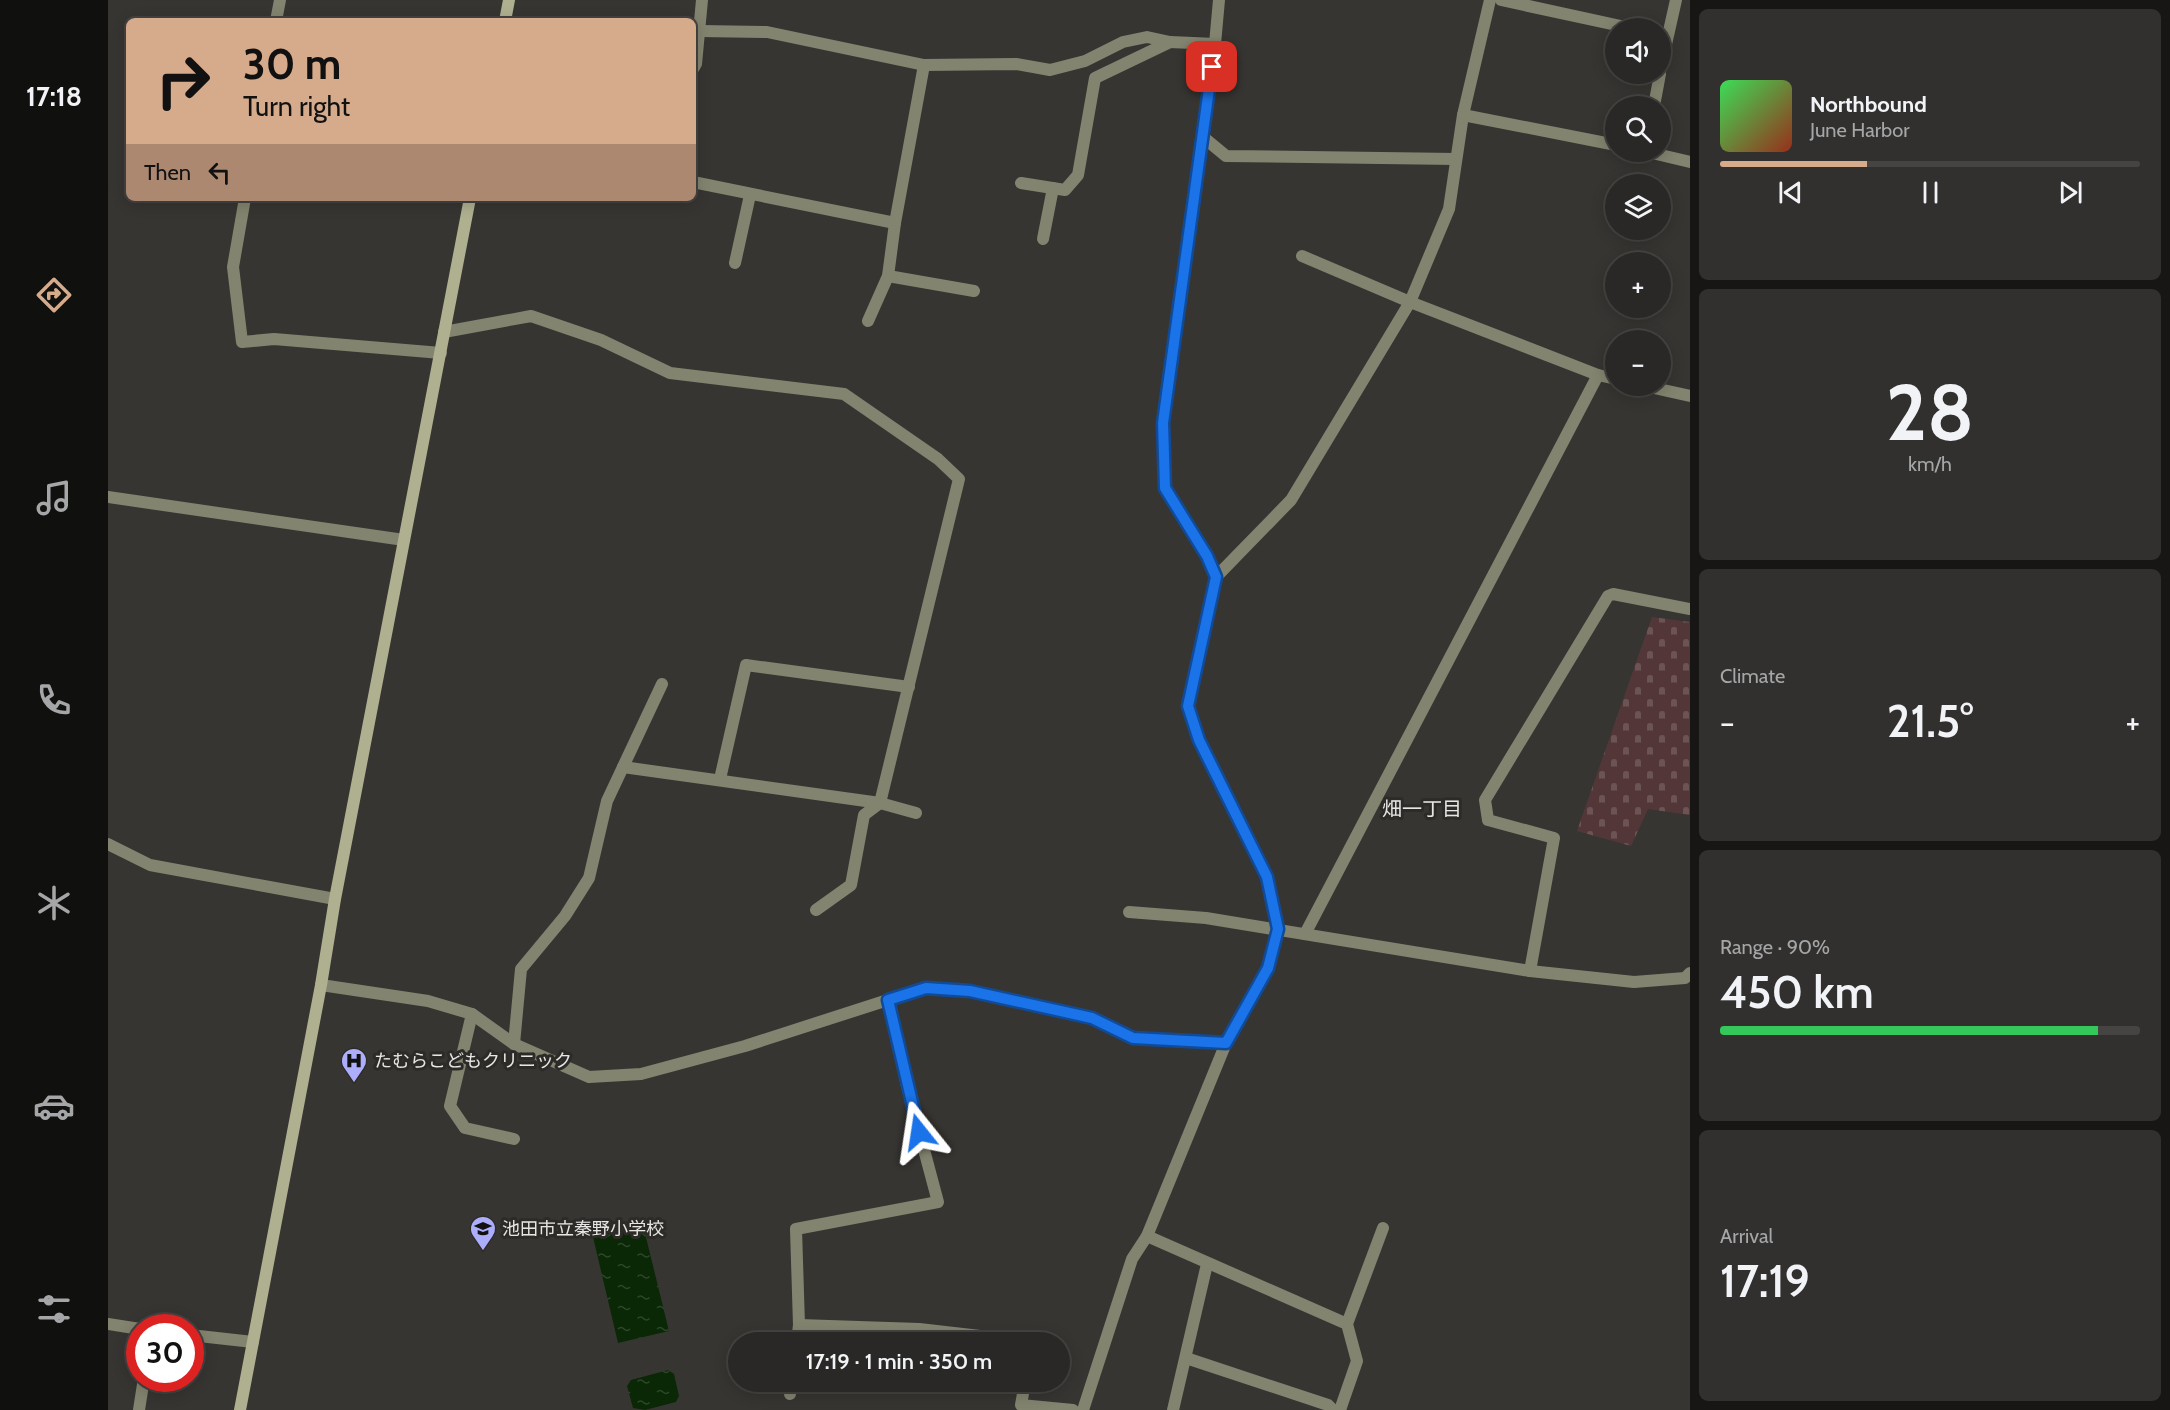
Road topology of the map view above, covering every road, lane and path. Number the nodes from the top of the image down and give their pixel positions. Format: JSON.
{"nodes":[{"id":1,"x":280,"y":0,"type":"edge"},
{"id":2,"x":509,"y":0,"type":"edge"},
{"id":3,"x":702,"y":0,"type":"edge"},
{"id":4,"x":1219,"y":0,"type":"edge"},
{"id":5,"x":1490,"y":0,"type":"edge"},
{"id":6,"x":1501,"y":0,"type":"edge"},
{"id":7,"x":1676,"y":0,"type":"edge"},
{"id":8,"x":277,"y":18,"type":"edge"},
{"id":9,"x":506,"y":18,"type":"edge"},
{"id":10,"x":1670,"y":18,"type":"edge"},
{"id":11,"x":1605,"y":23,"type":"edge"},
{"id":12,"x":700,"y":31,"type":"junction"},
{"id":13,"x":1170,"y":42,"type":"junction"},
{"id":14,"x":1215,"y":44,"type":"junction"},
{"id":15,"x":696,"y":64,"type":"edge"},
{"id":16,"x":924,"y":65,"type":"junction"},
{"id":17,"x":1463,"y":115,"type":"junction"},
{"id":18,"x":1203,"y":137,"type":"junction"},
{"id":19,"x":1605,"y":143,"type":"edge"},
{"id":20,"x":1671,"y":157,"type":"edge"},
{"id":21,"x":1456,"y":159,"type":"junction"},
{"id":22,"x":1690,"y":162,"type":"edge"},
{"id":23,"x":696,"y":183,"type":"edge"},
{"id":24,"x":1021,"y":183,"type":"dead end"},
{"id":25,"x":1053,"y":188,"type":"junction"},
{"id":26,"x":750,"y":195,"type":"junction"},
{"id":27,"x":245,"y":201,"type":"edge"},
{"id":28,"x":469,"y":201,"type":"edge"},
{"id":29,"x":895,"y":223,"type":"junction"},
{"id":30,"x":1042,"y":239,"type":"dead end"},
{"id":31,"x":1302,"y":256,"type":"dead end"},
{"id":32,"x":735,"y":263,"type":"dead end"},
{"id":33,"x":888,"y":276,"type":"junction"},
{"id":34,"x":974,"y":291,"type":"dead end"},
{"id":35,"x":1410,"y":302,"type":"junction"},
{"id":36,"x":868,"y":321,"type":"dead end"},
{"id":37,"x":444,"y":332,"type":"junction"},
{"id":38,"x":441,"y":353,"type":"junction"},
{"id":39,"x":1598,"y":375,"type":"junction"},
{"id":40,"x":1605,"y":377,"type":"edge"},
{"id":41,"x":1671,"y":392,"type":"edge"},
{"id":42,"x":1690,"y":396,"type":"edge"},
{"id":43,"x":108,"y":497,"type":"edge"},
{"id":44,"x":404,"y":540,"type":"junction"},
{"id":45,"x":1216,"y":577,"type":"junction"},
{"id":46,"x":1690,"y":609,"type":"edge"},
{"id":47,"x":662,"y":684,"type":"dead end"},
{"id":48,"x":909,"y":687,"type":"junction"},
{"id":49,"x":623,"y":767,"type":"junction"},
{"id":50,"x":720,"y":779,"type":"junction"},
{"id":51,"x":880,"y":803,"type":"junction"},
{"id":52,"x":916,"y":813,"type":"dead end"},
{"id":53,"x":108,"y":844,"type":"edge"},
{"id":54,"x":335,"y":899,"type":"junction"},
{"id":55,"x":816,"y":910,"type":"dead end"},
{"id":56,"x":1129,"y":912,"type":"dead end"},
{"id":57,"x":1278,"y":929,"type":"junction"},
{"id":58,"x":1305,"y":934,"type":"junction"},
{"id":59,"x":1530,"y":970,"type":"junction"},
{"id":60,"x":1690,"y":973,"type":"edge"},
{"id":61,"x":321,"y":985,"type":"junction"},
{"id":62,"x":888,"y":1000,"type":"junction"},
{"id":63,"x":472,"y":1014,"type":"junction"},
{"id":64,"x":1226,"y":1043,"type":"junction"},
{"id":65,"x":514,"y":1044,"type":"junction"},
{"id":66,"x":514,"y":1139,"type":"dead end"},
{"id":67,"x":1383,"y":1228,"type":"dead end"},
{"id":68,"x":1147,"y":1236,"type":"junction"},
{"id":69,"x":1207,"y":1264,"type":"junction"},
{"id":70,"x":108,"y":1324,"type":"edge"},
{"id":71,"x":1347,"y":1324,"type":"junction"},
{"id":72,"x":799,"y":1325,"type":"junction"},
{"id":73,"x":126,"y":1327,"type":"edge"},
{"id":74,"x":798,"y":1332,"type":"edge"},
{"id":75,"x":945,"y":1332,"type":"edge"},
{"id":76,"x":204,"y":1337,"type":"edge"},
{"id":77,"x":253,"y":1342,"type":"junction"},
{"id":78,"x":1186,"y":1358,"type":"junction"},
{"id":79,"x":142,"y":1392,"type":"edge"},
{"id":80,"x":1023,"y":1392,"type":"edge"},
{"id":81,"x":139,"y":1410,"type":"edge"},
{"id":82,"x":240,"y":1410,"type":"edge"},
{"id":83,"x":1073,"y":1410,"type":"edge"},
{"id":84,"x":1083,"y":1410,"type":"edge"},
{"id":85,"x":1173,"y":1410,"type":"edge"},
{"id":86,"x":1333,"y":1410,"type":"edge"},
{"id":87,"x":1340,"y":1410,"type":"edge"}],
"edges":[{"from":1,"to":8,"type":"street"},
{"from":2,"to":9,"type":"street"},
{"from":3,"to":12,"type":"street"},
{"from":4,"to":14,"type":"street"},
{"from":5,"to":17,"type":"street"},
{"from":6,"to":11,"type":"street"},
{"from":7,"to":10,"type":"street"},
{"from":12,"to":15,"type":"street"},
{"from":12,"to":16,"type":"street"},
{"from":13,"to":14,"type":"street"},
{"from":13,"to":16,"type":"street"},
{"from":13,"to":25,"type":"street"},
{"from":14,"to":18,"type":"street"},
{"from":16,"to":29,"type":"street"},
{"from":17,"to":19,"type":"street"},
{"from":17,"to":21,"type":"street"},
{"from":18,"to":21,"type":"street"},
{"from":18,"to":45,"type":"street"},
{"from":20,"to":22,"type":"street"},
{"from":21,"to":35,"type":"street"},
{"from":23,"to":26,"type":"street"},
{"from":24,"to":25,"type":"street"},
{"from":25,"to":30,"type":"street"},
{"from":26,"to":29,"type":"street"},
{"from":26,"to":32,"type":"street"},
{"from":27,"to":38,"type":"street"},
{"from":28,"to":37,"type":"street"},
{"from":29,"to":33,"type":"street"},
{"from":31,"to":35,"type":"street"},
{"from":33,"to":34,"type":"street"},
{"from":33,"to":36,"type":"street"},
{"from":35,"to":39,"type":"street"},
{"from":35,"to":45,"type":"street"},
{"from":37,"to":38,"type":"street"},
{"from":37,"to":48,"type":"street"},
{"from":38,"to":44,"type":"street"},
{"from":39,"to":40,"type":"street"},
{"from":39,"to":58,"type":"street"},
{"from":41,"to":42,"type":"street"},
{"from":43,"to":44,"type":"street"},
{"from":44,"to":54,"type":"street"},
{"from":45,"to":57,"type":"street"},
{"from":46,"to":59,"type":"street"},
{"from":47,"to":49,"type":"street"},
{"from":48,"to":50,"type":"street"},
{"from":48,"to":51,"type":"street"},
{"from":49,"to":50,"type":"street"},
{"from":49,"to":65,"type":"street"},
{"from":50,"to":51,"type":"street"},
{"from":51,"to":52,"type":"street"},
{"from":51,"to":55,"type":"street"},
{"from":53,"to":54,"type":"street"},
{"from":54,"to":61,"type":"street"},
{"from":56,"to":57,"type":"street"},
{"from":57,"to":58,"type":"street"},
{"from":57,"to":64,"type":"street"},
{"from":58,"to":59,"type":"street"},
{"from":59,"to":60,"type":"street"},
{"from":61,"to":63,"type":"street"},
{"from":61,"to":77,"type":"street"},
{"from":62,"to":64,"type":"street"},
{"from":62,"to":65,"type":"street"},
{"from":62,"to":72,"type":"street"},
{"from":63,"to":65,"type":"street"},
{"from":63,"to":66,"type":"street"},
{"from":64,"to":68,"type":"street"},
{"from":67,"to":71,"type":"street"},
{"from":68,"to":69,"type":"street"},
{"from":68,"to":84,"type":"street"},
{"from":69,"to":71,"type":"street"},
{"from":69,"to":78,"type":"street"},
{"from":70,"to":73,"type":"street"},
{"from":71,"to":87,"type":"street"},
{"from":72,"to":74,"type":"street"},
{"from":72,"to":75,"type":"street"},
{"from":76,"to":77,"type":"street"},
{"from":77,"to":82,"type":"street"},
{"from":78,"to":85,"type":"street"},
{"from":78,"to":86,"type":"street"},
{"from":79,"to":81,"type":"street"},
{"from":80,"to":83,"type":"street"}]}
